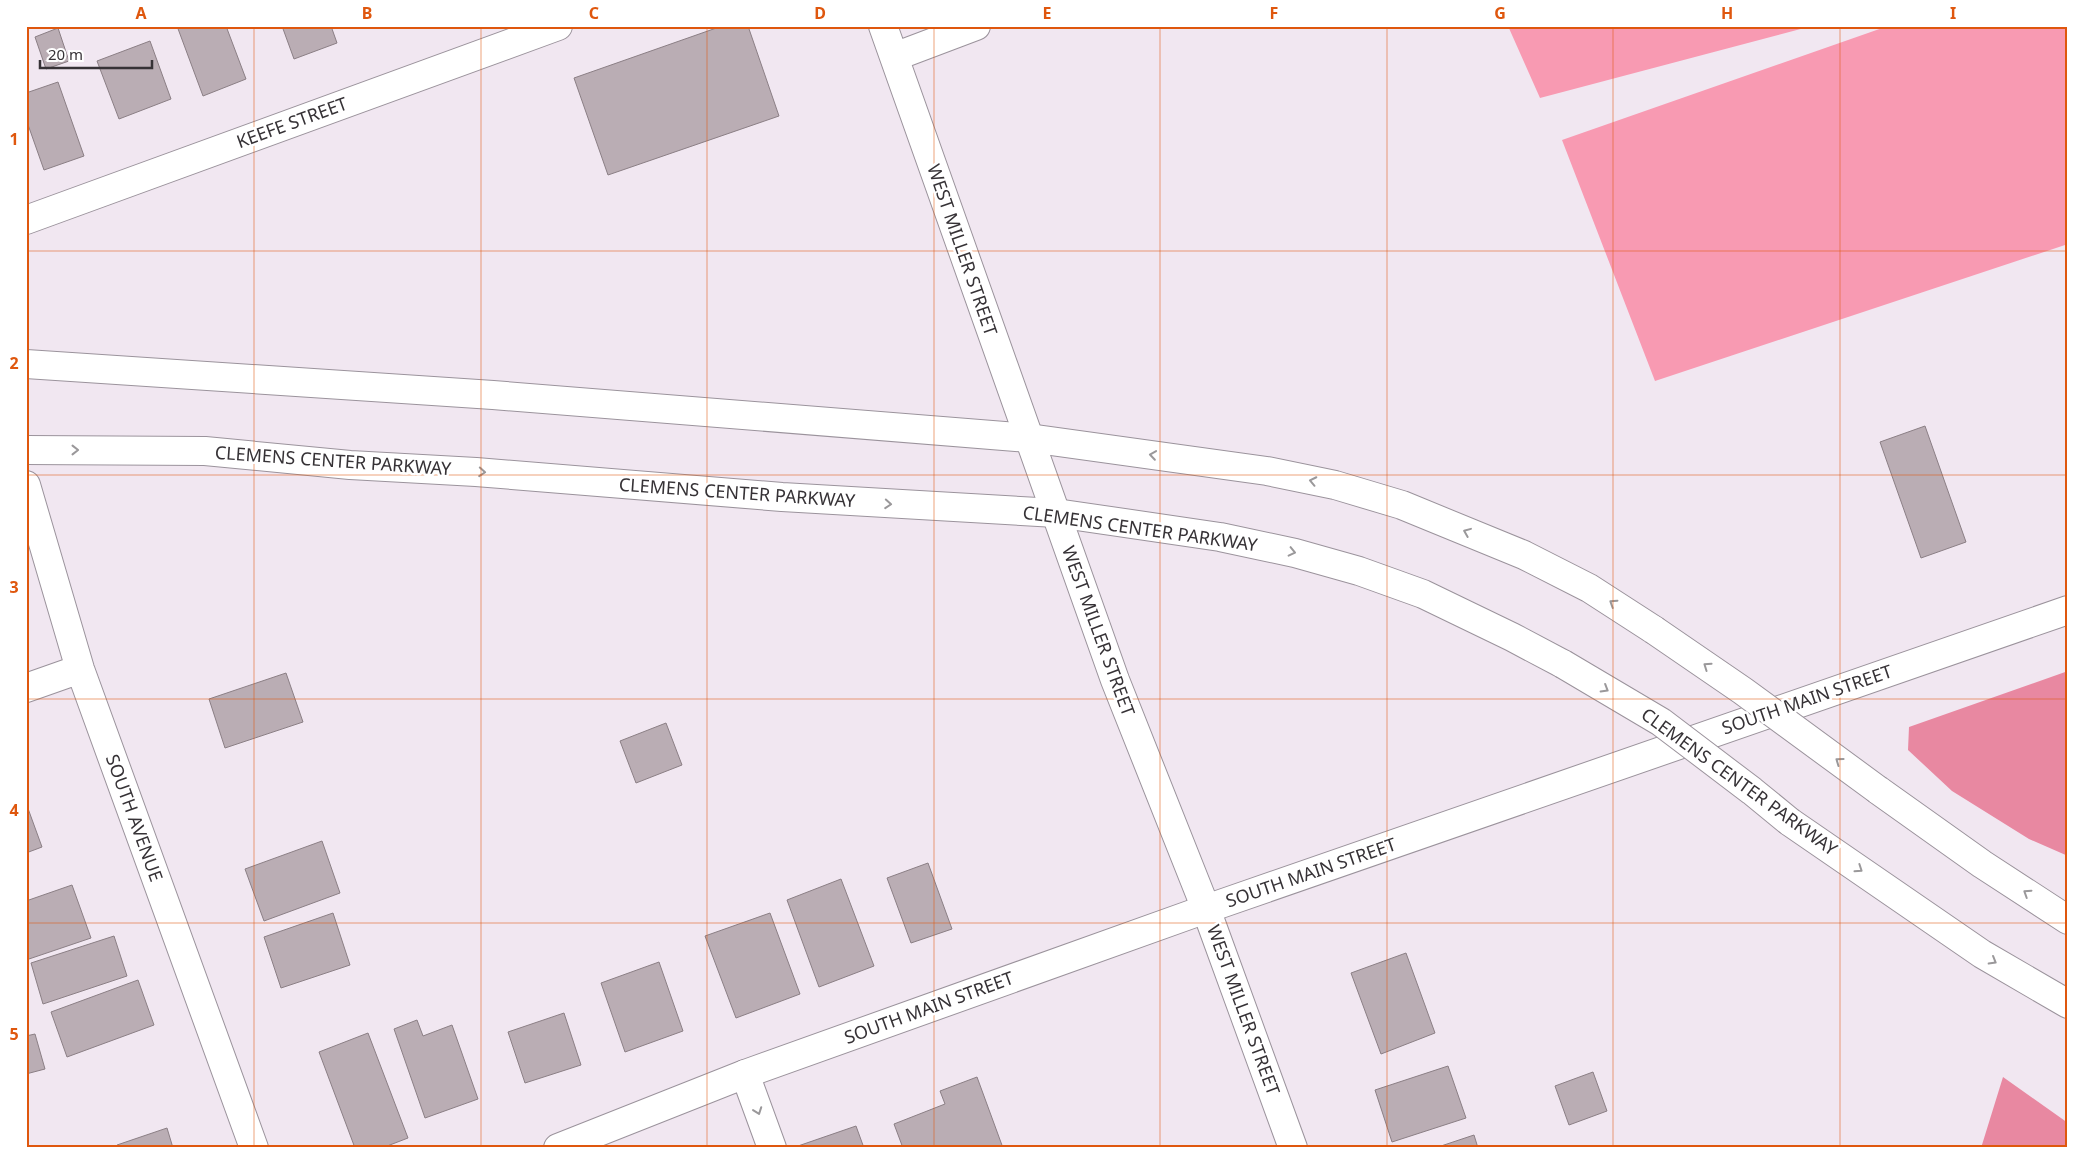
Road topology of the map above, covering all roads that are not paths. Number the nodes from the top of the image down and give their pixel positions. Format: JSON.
{"nodes":[{"id":1,"x":558,"y":26,"type":"edge"},
{"id":2,"x":883,"y":26,"type":"edge"},
{"id":3,"x":976,"y":26,"type":"edge"},
{"id":4,"x":894,"y":57,"type":"junction"},
{"id":5,"x":26,"y":220,"type":"edge"},
{"id":6,"x":26,"y":364,"type":"edge"},
{"id":7,"x":1029,"y":438,"type":"junction"},
{"id":8,"x":26,"y":450,"type":"edge"},
{"id":9,"x":26,"y":485,"type":"edge"},
{"id":10,"x":1056,"y":513,"type":"junction"},
{"id":11,"x":2068,"y":610,"type":"edge"},
{"id":12,"x":80,"y":669,"type":"junction"},
{"id":13,"x":26,"y":688,"type":"edge"},
{"id":14,"x":1206,"y":909,"type":"junction"},
{"id":15,"x":2068,"y":920,"type":"edge"},
{"id":16,"x":2068,"y":1004,"type":"edge"},
{"id":17,"x":745,"y":1074,"type":"junction"},
{"id":18,"x":254,"y":1148,"type":"edge"},
{"id":19,"x":558,"y":1148,"type":"edge"},
{"id":20,"x":772,"y":1148,"type":"edge"},
{"id":21,"x":1293,"y":1148,"type":"edge"}],
"edges":[{"from":1,"to":5,"type":"main road","name":"KEEFE STREET"},
{"from":2,"to":4,"type":"main road","name":"WEST MILLER STREET"},
{"from":3,"to":4,"type":"main road"},
{"from":4,"to":7,"type":"main road","name":"WEST MILLER STREET"},
{"from":6,"to":7,"type":"main road"},
{"from":7,"to":10,"type":"main road","name":"WEST MILLER STREET"},
{"from":15,"to":7,"type":"main road","one_way":true,"bridge":true},
{"from":8,"to":10,"type":"main road","name":"CLEMENS CENTER PARKWAY","one_way":true},
{"from":9,"to":12,"type":"main road","name":"SOUTH AVENUE"},
{"from":10,"to":14,"type":"main road","name":"WEST MILLER STREET"},
{"from":10,"to":16,"type":"main road","name":"CLEMENS CENTER PARKWAY","one_way":true,"bridge":true},
{"from":11,"to":14,"type":"main road","name":"SOUTH MAIN STREET"},
{"from":12,"to":13,"type":"main road"},
{"from":12,"to":18,"type":"main road","name":"SOUTH AVENUE"},
{"from":14,"to":17,"type":"main road","name":"SOUTH MAIN STREET"},
{"from":14,"to":21,"type":"main road","name":"WEST MILLER STREET"},
{"from":17,"to":19,"type":"main road","name":"SOUTH MAIN STREET"},
{"from":17,"to":20,"type":"main road","one_way":true}]}
